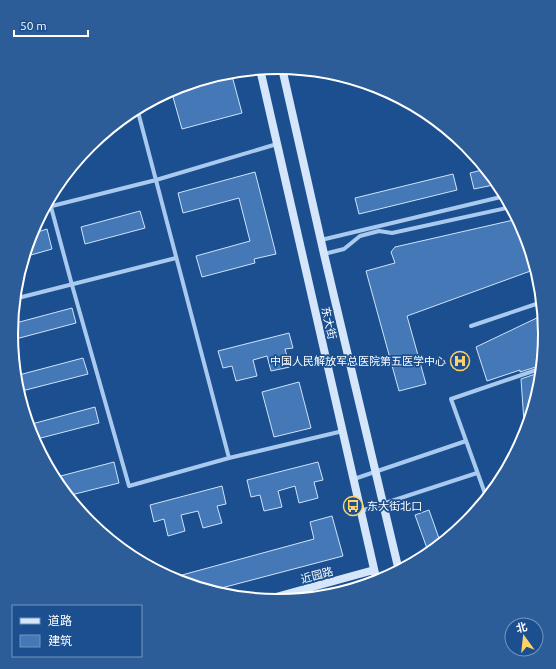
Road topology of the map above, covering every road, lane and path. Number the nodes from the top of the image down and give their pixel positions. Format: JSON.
{"nodes":[{"id":1,"x":283,"y":74,"type":"edge"},
{"id":2,"x":261,"y":75,"type":"edge"},
{"id":3,"x":139,"y":115,"type":"edge"},
{"id":4,"x":277,"y":144,"type":"junction"},
{"id":5,"x":156,"y":180,"type":"junction"},
{"id":6,"x":499,"y":198,"type":"edge"},
{"id":7,"x":51,"y":207,"type":"joint"},
{"id":8,"x":505,"y":209,"type":"edge"},
{"id":9,"x":321,"y":240,"type":"junction"},
{"id":10,"x":324,"y":254,"type":"junction"},
{"id":11,"x":176,"y":258,"type":"junction"},
{"id":12,"x":72,"y":285,"type":"junction"},
{"id":13,"x":21,"y":297,"type":"edge"},
{"id":14,"x":536,"y":304,"type":"edge"},
{"id":15,"x":471,"y":326,"type":"dead end"},
{"id":16,"x":536,"y":370,"type":"edge"},
{"id":17,"x":342,"y":431,"type":"junction"},
{"id":18,"x":466,"y":441,"type":"junction"},
{"id":19,"x":229,"y":458,"type":"junction"},
{"id":20,"x":375,"y":473,"type":"junction"},
{"id":21,"x":478,"y":474,"type":"junction"},
{"id":22,"x":354,"y":479,"type":"junction"},
{"id":23,"x":485,"y":492,"type":"edge"},
{"id":24,"x":382,"y":505,"type":"junction"},
{"id":25,"x":361,"y":511,"type":"junction"},
{"id":26,"x":398,"y":566,"type":"edge"},
{"id":27,"x":374,"y":570,"type":"junction"},
{"id":28,"x":375,"y":576,"type":"edge"},
{"id":29,"x":287,"y":594,"type":"edge"}],
"edges":[{"from":1,"to":9,"type":"main road","name":"东大街"},
{"from":2,"to":4,"type":"main road","name":"东大街"},
{"from":3,"to":5,"type":"street"},
{"from":4,"to":5,"type":"street"},
{"from":4,"to":17,"type":"main road","name":"东大街"},
{"from":5,"to":7,"type":"street"},
{"from":5,"to":11,"type":"street"},
{"from":6,"to":9,"type":"street"},
{"from":7,"to":12,"type":"street"},
{"from":8,"to":10,"type":"street"},
{"from":9,"to":10,"type":"main road","name":"东大街"},
{"from":10,"to":20,"type":"main road","name":"东大街"},
{"from":11,"to":12,"type":"street"},
{"from":11,"to":19,"type":"street"},
{"from":12,"to":13,"type":"street"},
{"from":12,"to":19,"type":"street"},
{"from":14,"to":15,"type":"street"},
{"from":16,"to":18,"type":"street"},
{"from":17,"to":19,"type":"street"},
{"from":17,"to":22,"type":"main road","name":"东大街"},
{"from":18,"to":20,"type":"street"},
{"from":18,"to":21,"type":"street"},
{"from":20,"to":22,"type":"street"},
{"from":20,"to":24,"type":"main road","name":"东大街"},
{"from":21,"to":23,"type":"street"},
{"from":21,"to":24,"type":"street"},
{"from":22,"to":25,"type":"main road","name":"东大街"},
{"from":24,"to":25,"type":"street"},
{"from":24,"to":26,"type":"main road","name":"东大街"},
{"from":25,"to":27,"type":"main road","name":"东大街"},
{"from":27,"to":28,"type":"main road","name":"东大街"},
{"from":27,"to":29,"type":"main road","name":"近园路"}]}
